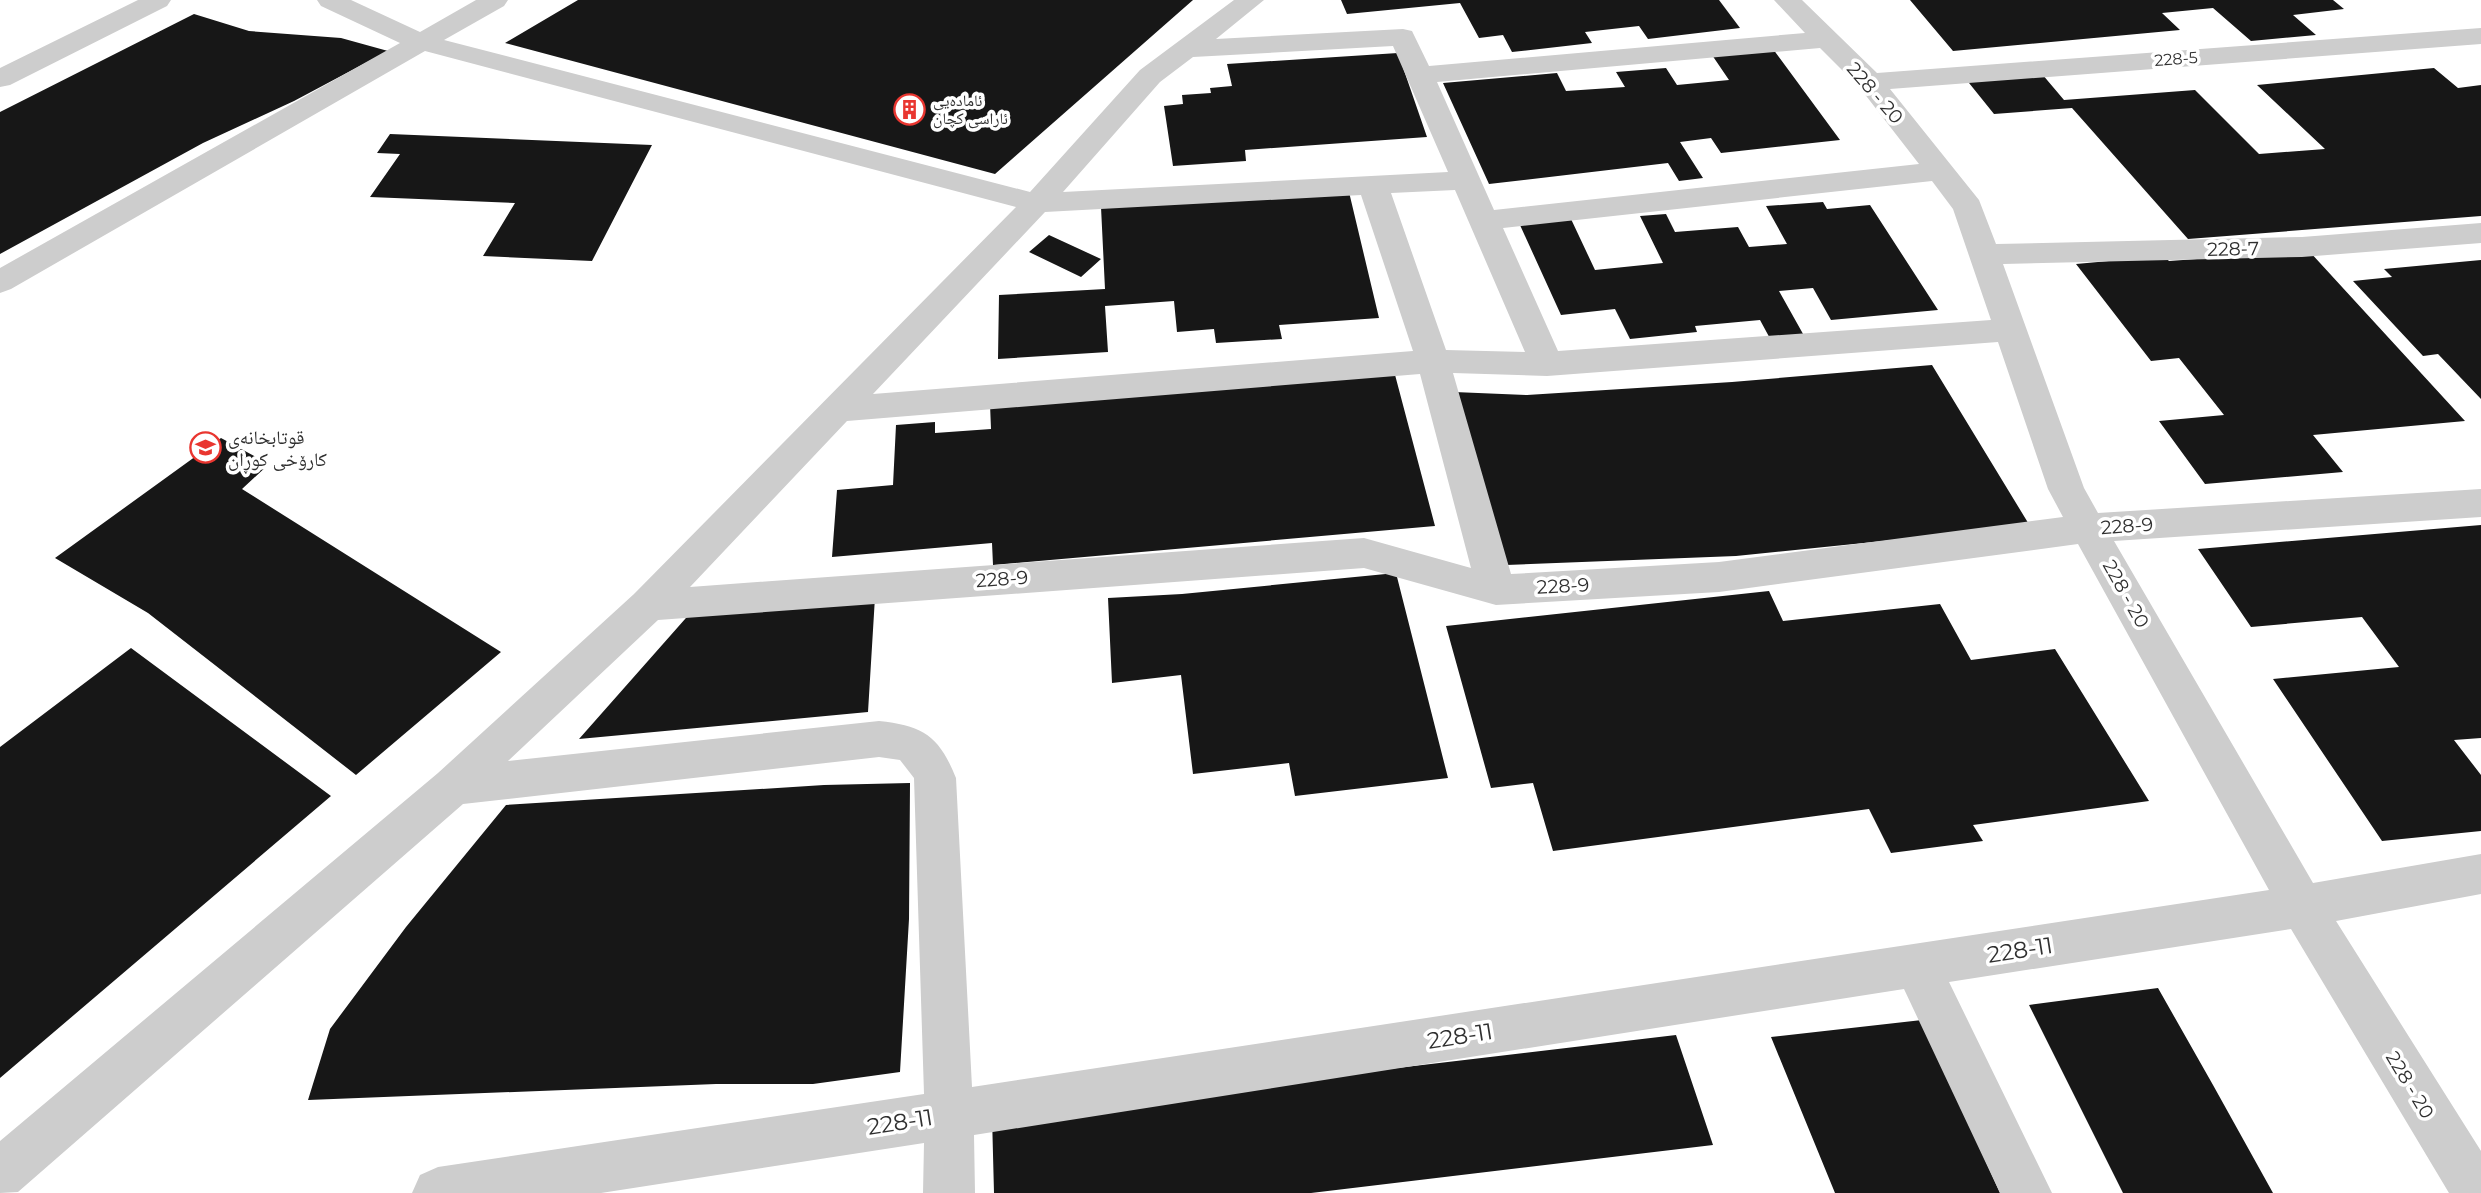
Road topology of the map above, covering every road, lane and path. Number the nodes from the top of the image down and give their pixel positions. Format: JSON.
{"nodes":[{"id":1,"x":158,"y":0,"type":"edge"},
{"id":2,"x":330,"y":0,"type":"edge"},
{"id":3,"x":495,"y":0,"type":"edge"},
{"id":4,"x":1251,"y":0,"type":"edge"},
{"id":5,"x":1787,"y":0,"type":"edge"},
{"id":6,"x":2481,"y":36,"type":"edge"},
{"id":7,"x":1826,"y":39,"type":"junction"},
{"id":8,"x":421,"y":42,"type":"junction"},
{"id":9,"x":1189,"y":49,"type":"junction"},
{"id":10,"x":1419,"y":75,"type":"junction"},
{"id":11,"x":0,"y":79,"type":"edge"},
{"id":12,"x":1870,"y":82,"type":"junction"},
{"id":13,"x":1939,"y":171,"type":"junction"},
{"id":14,"x":1464,"y":180,"type":"junction"},
{"id":15,"x":1372,"y":183,"type":"junction"},
{"id":16,"x":1037,"y":203,"type":"junction"},
{"id":17,"x":1482,"y":221,"type":"junction"},
{"id":18,"x":2481,"y":233,"type":"edge"},
{"id":19,"x":1984,"y":254,"type":"junction"},
{"id":20,"x":0,"y":282,"type":"edge"},
{"id":21,"x":2010,"y":330,"type":"junction"},
{"id":22,"x":1433,"y":361,"type":"junction"},
{"id":23,"x":1547,"y":365,"type":"junction"},
{"id":24,"x":839,"y":409,"type":"junction"},
{"id":25,"x":2481,"y":503,"type":"edge"},
{"id":26,"x":2089,"y":528,"type":"junction"},
{"id":27,"x":1496,"y":590,"type":"junction"},
{"id":28,"x":648,"y":605,"type":"junction"},
{"id":29,"x":453,"y":786,"type":"junction"},
{"id":30,"x":2481,"y":874,"type":"edge"},
{"id":31,"x":2302,"y":906,"type":"junction"},
{"id":32,"x":1917,"y":966,"type":"junction"},
{"id":33,"x":949,"y":1115,"type":"junction"},
{"id":34,"x":0,"y":1174,"type":"edge"},
{"id":35,"x":550,"y":1184,"type":"edge"},
{"id":36,"x":438,"y":1193,"type":"edge"},
{"id":37,"x":949,"y":1193,"type":"edge"},
{"id":38,"x":2026,"y":1193,"type":"edge"},
{"id":39,"x":2479,"y":1193,"type":"edge"}],
"edges":[{"from":1,"to":11,"type":"street"},
{"from":2,"to":8,"type":"street"},
{"from":3,"to":8,"type":"street"},
{"from":4,"to":9,"type":"street"},
{"from":5,"to":7,"type":"street","name":"228 - 20"},
{"from":6,"to":12,"type":"street","name":"228-5"},
{"from":7,"to":10,"type":"street"},
{"from":7,"to":12,"type":"street","name":"228 - 20"},
{"from":8,"to":16,"type":"street"},
{"from":8,"to":20,"type":"street"},
{"from":9,"to":10,"type":"street"},
{"from":9,"to":16,"type":"street"},
{"from":10,"to":14,"type":"street"},
{"from":12,"to":13,"type":"street","name":"228 - 20"},
{"from":13,"to":17,"type":"street"},
{"from":13,"to":19,"type":"street","name":"228 - 20"},
{"from":14,"to":15,"type":"street"},
{"from":14,"to":17,"type":"street"},
{"from":15,"to":16,"type":"street"},
{"from":15,"to":22,"type":"street"},
{"from":16,"to":24,"type":"street"},
{"from":17,"to":23,"type":"street"},
{"from":18,"to":19,"type":"street","name":"228-7"},
{"from":19,"to":21,"type":"street","name":"228 - 20"},
{"from":21,"to":23,"type":"street"},
{"from":21,"to":26,"type":"street","name":"228 - 20"},
{"from":22,"to":23,"type":"street"},
{"from":22,"to":24,"type":"street"},
{"from":22,"to":27,"type":"street"},
{"from":24,"to":28,"type":"street"},
{"from":25,"to":26,"type":"street","name":"228-9"},
{"from":26,"to":27,"type":"street","name":"228-9"},
{"from":26,"to":31,"type":"street","name":"228 - 20"},
{"from":27,"to":28,"type":"street","name":"228-9"},
{"from":28,"to":29,"type":"street"},
{"from":29,"to":33,"type":"street"},
{"from":29,"to":34,"type":"street"},
{"from":30,"to":31,"type":"street","name":"228-11"},
{"from":31,"to":32,"type":"street","name":"228-11"},
{"from":31,"to":39,"type":"street","name":"228 - 20"},
{"from":32,"to":33,"type":"street","name":"228-11"},
{"from":32,"to":38,"type":"street"},
{"from":33,"to":35,"type":"street","name":"228-11"},
{"from":33,"to":37,"type":"street"},
{"from":35,"to":36,"type":"street","name":"228-11"}]}
